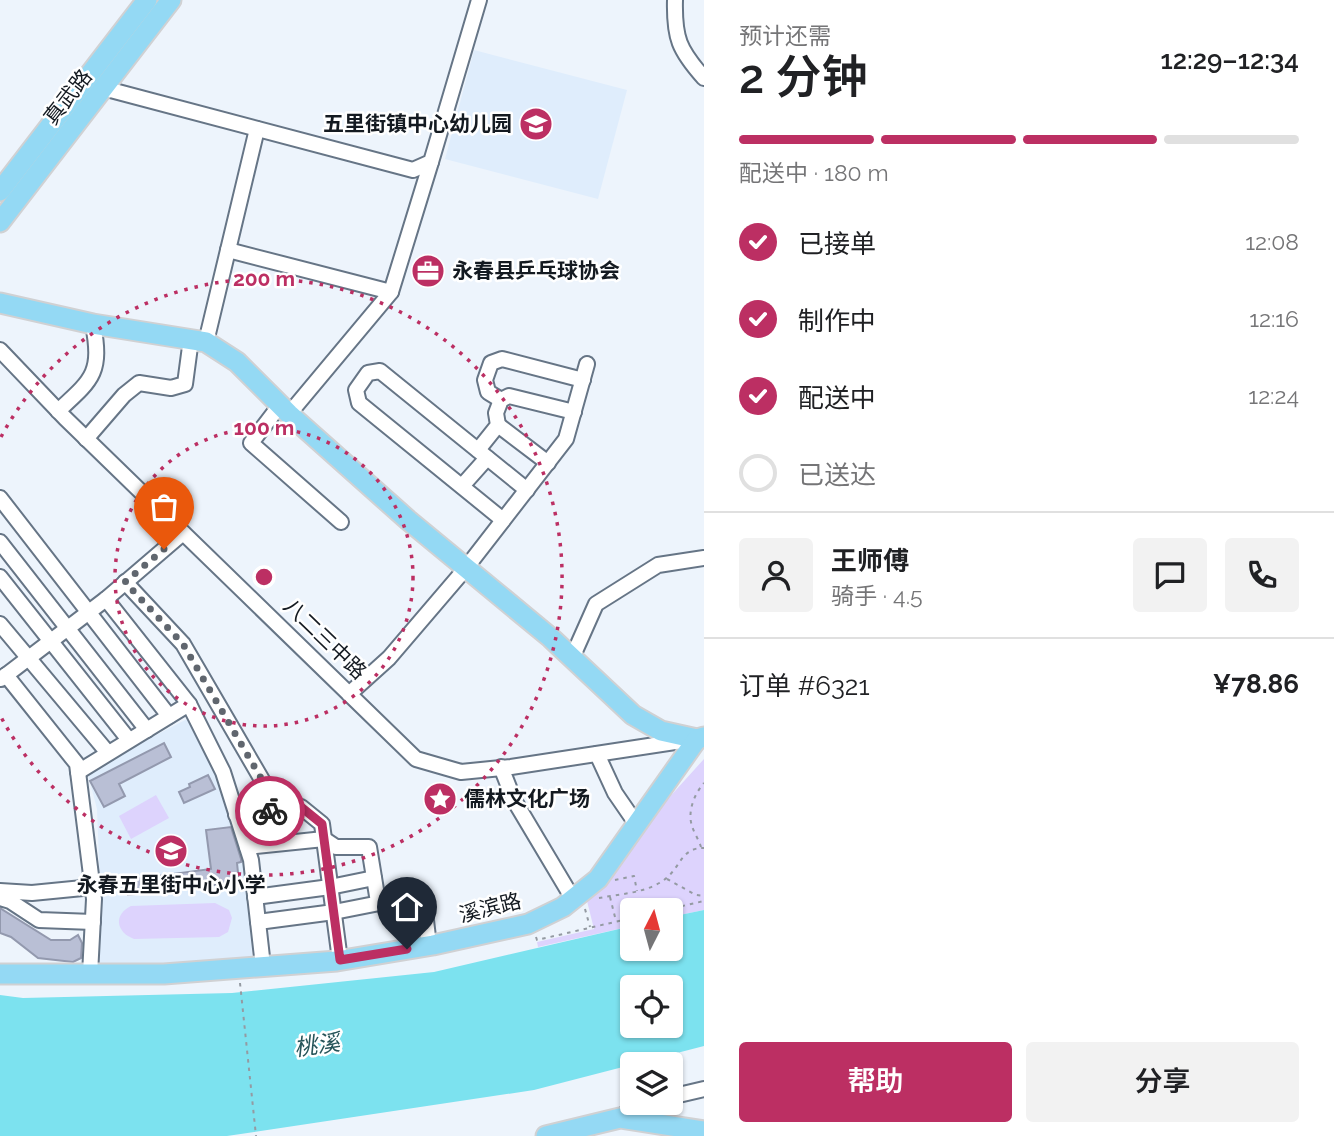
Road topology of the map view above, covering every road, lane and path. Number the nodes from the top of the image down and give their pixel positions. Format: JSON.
{"nodes":[{"id":1,"x":147,"y":0,"type":"edge"},
{"id":2,"x":171,"y":0,"type":"edge"},
{"id":3,"x":479,"y":0,"type":"edge"},
{"id":4,"x":675,"y":0,"type":"edge"},
{"id":5,"x":704,"y":78,"type":"edge"},
{"id":6,"x":103,"y":88,"type":"junction"},
{"id":7,"x":257,"y":129,"type":"junction"},
{"id":8,"x":431,"y":162,"type":"junction"},
{"id":9,"x":0,"y":191,"type":"edge"},
{"id":10,"x":0,"y":223,"type":"edge"},
{"id":11,"x":228,"y":250,"type":"junction"},
{"id":12,"x":0,"y":289,"type":"edge"},
{"id":13,"x":391,"y":292,"type":"junction"},
{"id":14,"x":0,"y":303,"type":"edge"},
{"id":15,"x":21,"y":307,"type":"junction"},
{"id":16,"x":93,"y":324,"type":"junction"},
{"id":17,"x":198,"y":340,"type":"junction"},
{"id":18,"x":0,"y":350,"type":"edge"},
{"id":19,"x":587,"y":364,"type":"dead end"},
{"id":20,"x":583,"y":380,"type":"junction"},
{"id":21,"x":500,"y":400,"type":"junction"},
{"id":22,"x":285,"y":410,"type":"junction"},
{"id":23,"x":58,"y":411,"type":"junction"},
{"id":24,"x":574,"y":412,"type":"junction"},
{"id":25,"x":498,"y":425,"type":"junction"},
{"id":26,"x":86,"y":439,"type":"junction"},
{"id":27,"x":483,"y":454,"type":"junction"},
{"id":28,"x":548,"y":463,"type":"junction"},
{"id":29,"x":462,"y":486,"type":"junction"},
{"id":30,"x":527,"y":490,"type":"junction"},
{"id":31,"x":0,"y":499,"type":"edge"},
{"id":32,"x":503,"y":520,"type":"junction"},
{"id":33,"x":341,"y":522,"type":"dead end"},
{"id":34,"x":183,"y":533,"type":"junction"},
{"id":35,"x":0,"y":541,"type":"edge"},
{"id":36,"x":704,"y":558,"type":"edge"},
{"id":37,"x":466,"y":568,"type":"junction"},
{"id":38,"x":0,"y":577,"type":"edge"},
{"id":39,"x":125,"y":582,"type":"junction"},
{"id":40,"x":106,"y":599,"type":"junction"},
{"id":41,"x":89,"y":612,"type":"junction"},
{"id":42,"x":0,"y":624,"type":"edge"},
{"id":43,"x":69,"y":627,"type":"junction"},
{"id":44,"x":52,"y":640,"type":"junction"},
{"id":45,"x":572,"y":658,"type":"junction"},
{"id":46,"x":28,"y":659,"type":"junction"},
{"id":47,"x":3,"y":678,"type":"edge"},
{"id":48,"x":349,"y":694,"type":"junction"},
{"id":49,"x":189,"y":704,"type":"junction"},
{"id":50,"x":169,"y":716,"type":"junction"},
{"id":51,"x":147,"y":730,"type":"junction"},
{"id":52,"x":701,"y":738,"type":"edge"},
{"id":53,"x":129,"y":740,"type":"junction"},
{"id":54,"x":108,"y":753,"type":"junction"},
{"id":55,"x":597,"y":754,"type":"junction"},
{"id":56,"x":501,"y":768,"type":"junction"},
{"id":57,"x":78,"y":772,"type":"junction"},
{"id":58,"x":704,"y":783,"type":"edge"},
{"id":59,"x":267,"y":811,"type":"junction"},
{"id":60,"x":236,"y":815,"type":"junction"},
{"id":61,"x":637,"y":825,"type":"junction"},
{"id":62,"x":324,"y":839,"type":"junction"},
{"id":63,"x":247,"y":847,"type":"junction"},
{"id":64,"x":703,"y":848,"type":"edge"},
{"id":65,"x":374,"y":878,"type":"junction"},
{"id":66,"x":666,"y":878,"type":"junction"},
{"id":67,"x":610,"y":881,"type":"dead end"},
{"id":68,"x":93,"y":887,"type":"junction"},
{"id":69,"x":330,"y":887,"type":"junction"},
{"id":70,"x":0,"y":891,"type":"edge"},
{"id":71,"x":637,"y":891,"type":"junction"},
{"id":72,"x":609,"y":896,"type":"junction"},
{"id":73,"x":704,"y":896,"type":"edge"},
{"id":74,"x":255,"y":897,"type":"junction"},
{"id":75,"x":0,"y":898,"type":"edge"},
{"id":76,"x":587,"y":899,"type":"junction"},
{"id":77,"x":704,"y":901,"type":"edge"},
{"id":78,"x":378,"y":902,"type":"junction"},
{"id":79,"x":683,"y":906,"type":"edge"},
{"id":80,"x":334,"y":912,"type":"junction"},
{"id":81,"x":620,"y":920,"type":"edge"},
{"id":82,"x":616,"y":921,"type":"junction"},
{"id":83,"x":93,"y":922,"type":"junction"},
{"id":84,"x":258,"y":922,"type":"junction"},
{"id":85,"x":590,"y":927,"type":"junction"},
{"id":86,"x":536,"y":936,"type":"dead end"},
{"id":87,"x":429,"y":945,"type":"junction"},
{"id":88,"x":340,"y":960,"type":"junction"},
{"id":89,"x":263,"y":966,"type":"junction"},
{"id":90,"x":238,"y":968,"type":"junction"},
{"id":91,"x":0,"y":974,"type":"edge"},
{"id":92,"x":90,"y":974,"type":"junction"},
{"id":93,"x":704,"y":1089,"type":"edge"},
{"id":94,"x":683,"y":1094,"type":"edge"},
{"id":95,"x":623,"y":1115,"type":"edge"},
{"id":96,"x":620,"y":1118,"type":"junction"},
{"id":97,"x":704,"y":1131,"type":"edge"},
{"id":98,"x":256,"y":1136,"type":"edge"},
{"id":99,"x":546,"y":1136,"type":"edge"},
{"id":100,"x":597,"y":1136,"type":"edge"},
{"id":101,"x":656,"y":1136,"type":"edge"}],
"edges":[{"from":1,"to":9,"type":"main road","name":"真武路"},
{"from":2,"to":6,"type":"main road","name":"真武路"},
{"from":3,"to":8,"type":"street"},
{"from":4,"to":5,"type":"street"},
{"from":6,"to":7,"type":"street"},
{"from":6,"to":10,"type":"main road","name":"真武路"},
{"from":7,"to":8,"type":"street"},
{"from":7,"to":11,"type":"street"},
{"from":8,"to":13,"type":"street"},
{"from":11,"to":13,"type":"street"},
{"from":11,"to":17,"type":"street"},
{"from":12,"to":15,"type":"main road"},
{"from":13,"to":22,"type":"street"},
{"from":14,"to":15,"type":"main road"},
{"from":15,"to":16,"type":"main road"},
{"from":16,"to":17,"type":"main road"},
{"from":16,"to":23,"type":"street"},
{"from":17,"to":22,"type":"main road"},
{"from":17,"to":26,"type":"street"},
{"from":18,"to":23,"type":"street","name":"八二三中路"},
{"from":19,"to":20,"type":"street"},
{"from":20,"to":21,"type":"street"},
{"from":20,"to":24,"type":"street"},
{"from":21,"to":24,"type":"street"},
{"from":21,"to":25,"type":"street"},
{"from":22,"to":33,"type":"street"},
{"from":22,"to":37,"type":"main road"},
{"from":23,"to":26,"type":"street","name":"八二三中路"},
{"from":24,"to":28,"type":"street"},
{"from":25,"to":27,"type":"street"},
{"from":25,"to":28,"type":"street"},
{"from":26,"to":34,"type":"street","name":"八二三中路"},
{"from":27,"to":29,"type":"street"},
{"from":27,"to":29,"type":"street"},
{"from":27,"to":30,"type":"street"},
{"from":28,"to":30,"type":"street"},
{"from":29,"to":32,"type":"street"},
{"from":30,"to":32,"type":"street"},
{"from":31,"to":41,"type":"street"},
{"from":32,"to":37,"type":"street"},
{"from":34,"to":39,"type":"street"},
{"from":34,"to":48,"type":"street","name":"八二三中路"},
{"from":35,"to":43,"type":"street"},
{"from":36,"to":45,"type":"street"},
{"from":37,"to":45,"type":"main road"},
{"from":37,"to":48,"type":"street"},
{"from":38,"to":44,"type":"street"},
{"from":39,"to":40,"type":"street"},
{"from":39,"to":59,"type":"street"},
{"from":40,"to":41,"type":"street"},
{"from":40,"to":49,"type":"street"},
{"from":41,"to":43,"type":"street"},
{"from":41,"to":50,"type":"street"},
{"from":42,"to":46,"type":"street"},
{"from":43,"to":44,"type":"street"},
{"from":43,"to":51,"type":"street"},
{"from":44,"to":46,"type":"street"},
{"from":44,"to":53,"type":"street"},
{"from":45,"to":52,"type":"main road"},
{"from":46,"to":47,"type":"street"},
{"from":46,"to":54,"type":"street"},
{"from":47,"to":57,"type":"street"},
{"from":48,"to":56,"type":"street","name":"八二三中路"},
{"from":49,"to":50,"type":"street"},
{"from":49,"to":60,"type":"street"},
{"from":50,"to":51,"type":"street"},
{"from":51,"to":53,"type":"street"},
{"from":52,"to":55,"type":"street","name":"八二三中路"},
{"from":52,"to":61,"type":"main road","name":"溪滨路"},
{"from":53,"to":54,"type":"street"},
{"from":54,"to":57,"type":"street"},
{"from":55,"to":56,"type":"street","name":"八二三中路"},
{"from":55,"to":61,"type":"street"},
{"from":56,"to":76,"type":"street"},
{"from":57,"to":68,"type":"street"},
{"from":58,"to":64,"type":"path"},
{"from":59,"to":60,"type":"street"},
{"from":59,"to":62,"type":"street"},
{"from":60,"to":63,"type":"street"},
{"from":61,"to":76,"type":"main road","name":"溪滨路"},
{"from":62,"to":63,"type":"street"},
{"from":62,"to":65,"type":"street"},
{"from":62,"to":69,"type":"street"},
{"from":63,"to":74,"type":"street"},
{"from":64,"to":66,"type":"path"},
{"from":65,"to":69,"type":"street"},
{"from":65,"to":78,"type":"street"},
{"from":66,"to":71,"type":"path"},
{"from":66,"to":73,"type":"path"},
{"from":67,"to":71,"type":"path"},
{"from":68,"to":70,"type":"street"},
{"from":68,"to":83,"type":"street"},
{"from":69,"to":74,"type":"street"},
{"from":69,"to":80,"type":"street"},
{"from":71,"to":72,"type":"path"},
{"from":72,"to":76,"type":"path"},
{"from":72,"to":82,"type":"path"},
{"from":74,"to":84,"type":"street"},
{"from":75,"to":83,"type":"street"},
{"from":76,"to":85,"type":"path"},
{"from":76,"to":87,"type":"main road","name":"溪滨路"},
{"from":77,"to":79,"type":"path"},
{"from":78,"to":80,"type":"street"},
{"from":78,"to":87,"type":"street"},
{"from":80,"to":84,"type":"street"},
{"from":80,"to":88,"type":"street"},
{"from":81,"to":82,"type":"path"},
{"from":82,"to":85,"type":"path"},
{"from":83,"to":92,"type":"street"},
{"from":84,"to":89,"type":"street"},
{"from":85,"to":86,"type":"path"},
{"from":87,"to":88,"type":"main road","name":"溪滨路"},
{"from":88,"to":89,"type":"main road","name":"溪滨路"},
{"from":89,"to":90,"type":"main road","name":"溪滨路"},
{"from":90,"to":92,"type":"main road","name":"溪滨路"},
{"from":90,"to":98,"type":"path"},
{"from":91,"to":92,"type":"main road","name":"溪滨路"},
{"from":93,"to":94,"type":"street"},
{"from":95,"to":96,"type":"street"},
{"from":96,"to":97,"type":"main road"},
{"from":96,"to":99,"type":"main road"},
{"from":100,"to":101,"type":"main road"}]}
